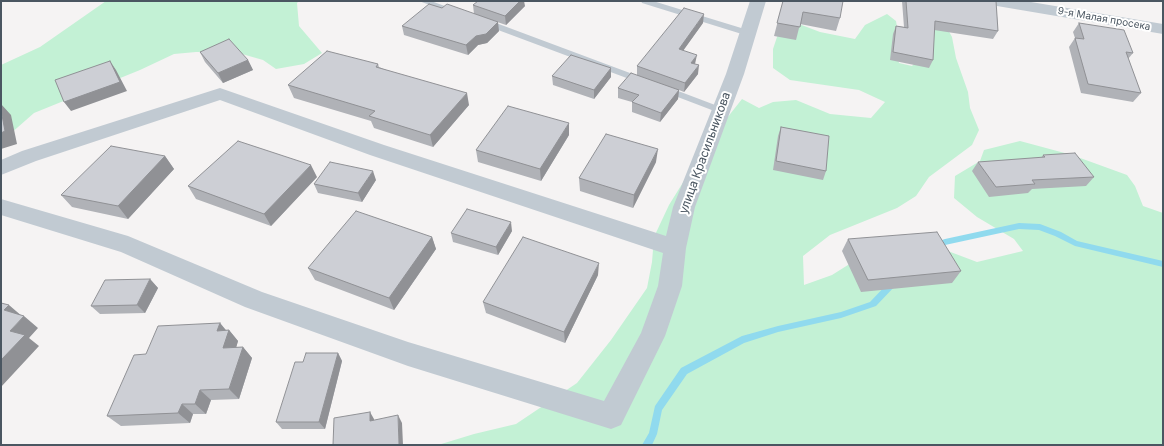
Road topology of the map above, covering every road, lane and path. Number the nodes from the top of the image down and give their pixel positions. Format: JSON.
{"nodes":[{"id":1,"x":423,"y":1,"type":"edge"},
{"id":2,"x":645,"y":1,"type":"edge"},
{"id":3,"x":758,"y":1,"type":"edge"},
{"id":4,"x":997,"y":1,"type":"edge"},
{"id":5,"x":465,"y":15,"type":"edge"},
{"id":6,"x":479,"y":20,"type":"edge"},
{"id":7,"x":1163,"y":29,"type":"edge"},
{"id":8,"x":748,"y":33,"type":"junction"},
{"id":9,"x":720,"y":110,"type":"junction"},
{"id":10,"x":1,"y":168,"type":"edge"},
{"id":11,"x":1,"y":207,"type":"edge"},
{"id":12,"x":675,"y":248,"type":"junction"}],
"edges":[{"from":1,"to":5,"type":"lane"},
{"from":2,"to":8,"type":"lane"},
{"from":3,"to":8,"type":"street","name":"улица Красильникова"},
{"from":4,"to":7,"type":"street","name":"9-я Малая просека"},
{"from":6,"to":9,"type":"lane"},
{"from":8,"to":9,"type":"street","name":"улица Красильникова"},
{"from":9,"to":12,"type":"street","name":"улица Красильникова"},
{"from":10,"to":12,"type":"street"},
{"from":11,"to":12,"type":"street","name":"улица Красильникова"}]}
